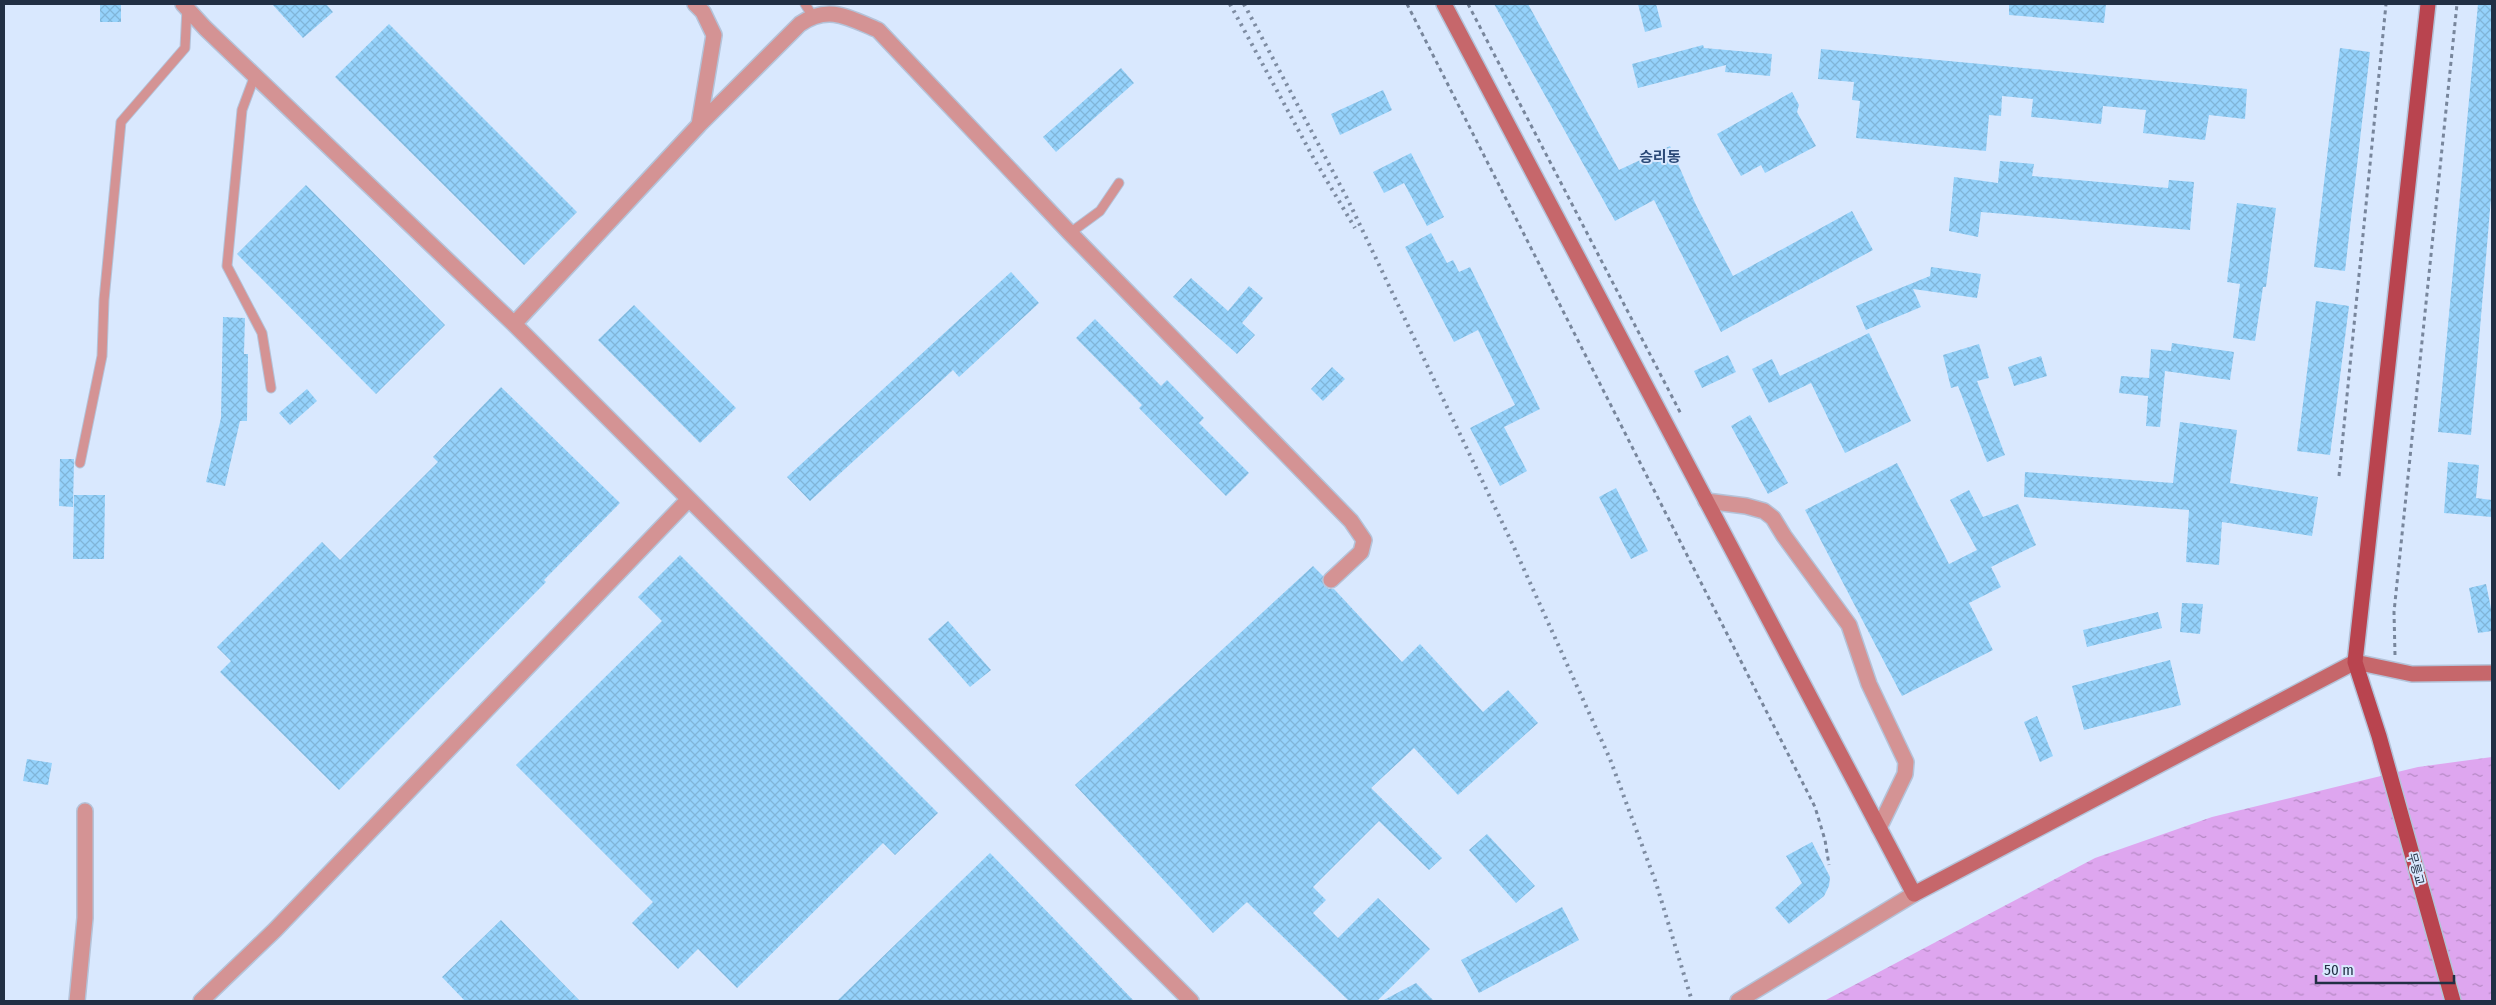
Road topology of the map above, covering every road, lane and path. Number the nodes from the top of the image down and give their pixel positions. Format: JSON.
{"nodes":[{"id":1,"x":695,"y":4,"type":"edge"},
{"id":2,"x":1407,"y":4,"type":"edge"},
{"id":3,"x":1444,"y":4,"type":"edge"},
{"id":4,"x":2386,"y":4,"type":"edge"},
{"id":5,"x":2428,"y":4,"type":"edge"},
{"id":6,"x":2457,"y":4,"type":"edge"},
{"id":7,"x":185,"y":6,"type":"edge"},
{"id":8,"x":809,"y":10,"type":"edge"},
{"id":9,"x":255,"y":75,"type":"junction"},
{"id":10,"x":699,"y":125,"type":"junction"},
{"id":11,"x":1120,"y":183,"type":"dead end"},
{"id":12,"x":1070,"y":233,"type":"junction"},
{"id":13,"x":514,"y":324,"type":"junction"},
{"id":14,"x":271,"y":388,"type":"dead end"},
{"id":15,"x":80,"y":463,"type":"dead end"},
{"id":16,"x":2339,"y":476,"type":"dead end"},
{"id":17,"x":689,"y":498,"type":"junction"},
{"id":18,"x":1706,"y":501,"type":"junction"},
{"id":19,"x":1331,"y":580,"type":"dead end"},
{"id":20,"x":2355,"y":662,"type":"junction"},
{"id":21,"x":2395,"y":670,"type":"junction"},
{"id":22,"x":2492,"y":673,"type":"edge"},
{"id":23,"x":85,"y":811,"type":"dead end"},
{"id":24,"x":1879,"y":828,"type":"junction"},
{"id":25,"x":1828,"y":866,"type":"dead end"},
{"id":26,"x":1914,"y":894,"type":"junction"},
{"id":27,"x":77,"y":1001,"type":"edge"},
{"id":28,"x":201,"y":1001,"type":"edge"},
{"id":29,"x":1191,"y":1001,"type":"edge"},
{"id":30,"x":1738,"y":1001,"type":"edge"},
{"id":31,"x":2453,"y":1001,"type":"edge"}],
"edges":[{"from":1,"to":10,"type":"street"},
{"from":2,"to":25,"type":"path"},
{"from":3,"to":18,"type":"main road"},
{"from":4,"to":16,"type":"path"},
{"from":5,"to":20,"type":"main road"},
{"from":6,"to":21,"type":"path"},
{"from":7,"to":9,"type":"street"},
{"from":7,"to":15,"type":"lane"},
{"from":8,"to":10,"type":"street"},
{"from":8,"to":12,"type":"street"},
{"from":9,"to":13,"type":"street"},
{"from":9,"to":14,"type":"lane"},
{"from":10,"to":13,"type":"street"},
{"from":11,"to":12,"type":"lane"},
{"from":12,"to":19,"type":"street"},
{"from":13,"to":17,"type":"street"},
{"from":17,"to":28,"type":"street"},
{"from":17,"to":29,"type":"street"},
{"from":18,"to":24,"type":"main road"},
{"from":18,"to":24,"type":"street"},
{"from":20,"to":21,"type":"main road"},
{"from":20,"to":26,"type":"main road"},
{"from":20,"to":31,"type":"main road","name":"무릉교"},
{"from":21,"to":22,"type":"main road"},
{"from":23,"to":27,"type":"street"},
{"from":24,"to":26,"type":"main road"},
{"from":26,"to":30,"type":"street"}]}
